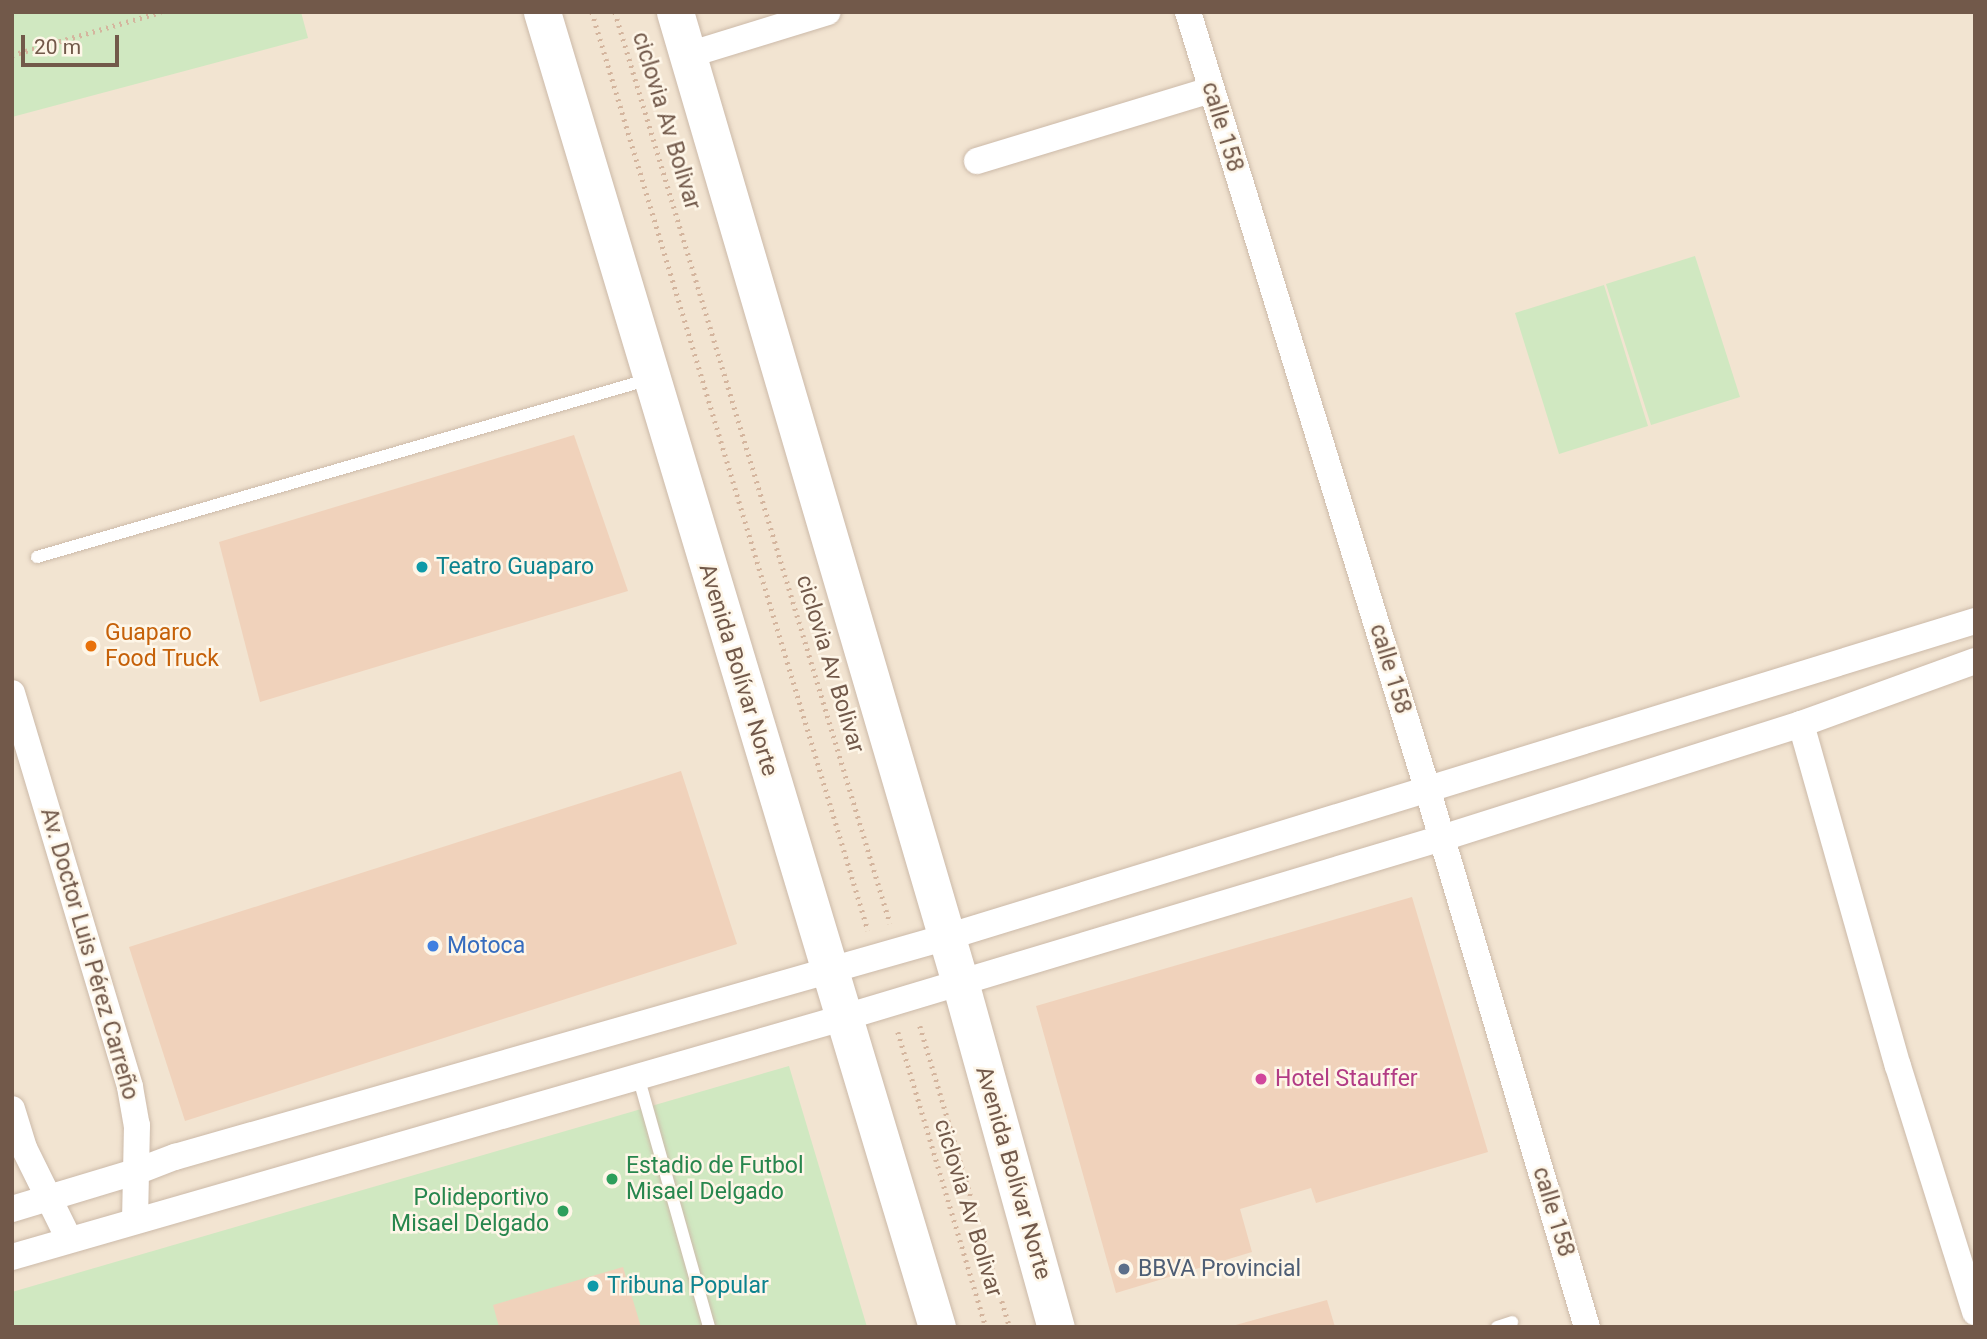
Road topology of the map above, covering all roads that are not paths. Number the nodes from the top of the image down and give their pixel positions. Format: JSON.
{"nodes":[{"id":1,"x":542,"y":12,"type":"edge"},
{"id":2,"x":675,"y":12,"type":"edge"},
{"id":3,"x":828,"y":12,"type":"edge"},
{"id":4,"x":1188,"y":12,"type":"edge"},
{"id":5,"x":688,"y":55,"type":"junction"},
{"id":6,"x":1210,"y":90,"type":"junction"},
{"id":7,"x":977,"y":160,"type":"dead end"},
{"id":8,"x":650,"y":379,"type":"junction"},
{"id":9,"x":37,"y":556,"type":"dead end"},
{"id":10,"x":1975,"y":621,"type":"edge"},
{"id":11,"x":1975,"y":661,"type":"edge"},
{"id":12,"x":12,"y":693,"type":"edge"},
{"id":13,"x":1737,"y":697,"type":"junction"},
{"id":14,"x":1801,"y":724,"type":"junction"},
{"id":15,"x":1752,"y":740,"type":"junction"},
{"id":16,"x":1427,"y":788,"type":"junction"},
{"id":17,"x":1442,"y":838,"type":"junction"},
{"id":18,"x":947,"y":937,"type":"junction"},
{"id":19,"x":829,"y":971,"type":"junction"},
{"id":20,"x":960,"y":982,"type":"junction"},
{"id":21,"x":842,"y":1018,"type":"junction"},
{"id":22,"x":638,"y":1076,"type":"junction"},
{"id":23,"x":12,"y":1109,"type":"edge"},
{"id":24,"x":138,"y":1171,"type":"junction"},
{"id":25,"x":46,"y":1197,"type":"junction"},
{"id":26,"x":12,"y":1209,"type":"edge"},
{"id":27,"x":135,"y":1219,"type":"junction"},
{"id":28,"x":69,"y":1239,"type":"junction"},
{"id":29,"x":12,"y":1257,"type":"edge"},
{"id":30,"x":1975,"y":1312,"type":"edge"},
{"id":31,"x":1512,"y":1322,"type":"dead end"},
{"id":32,"x":709,"y":1327,"type":"edge"},
{"id":33,"x":937,"y":1327,"type":"edge"},
{"id":34,"x":1056,"y":1327,"type":"edge"},
{"id":35,"x":1497,"y":1327,"type":"edge"},
{"id":36,"x":1587,"y":1327,"type":"edge"}],
"edges":[{"from":1,"to":8,"type":"main road","name":"Avenida Bolívar Norte"},
{"from":2,"to":5,"type":"main road","name":"Avenida Bolívar Norte"},
{"from":3,"to":5,"type":"street"},
{"from":4,"to":6,"type":"street","name":"calle 158"},
{"from":5,"to":18,"type":"main road","name":"Avenida Bolívar Norte"},
{"from":6,"to":7,"type":"street"},
{"from":6,"to":16,"type":"street","name":"calle 158"},
{"from":8,"to":9,"type":"lane"},
{"from":8,"to":19,"type":"main road","name":"Avenida Bolívar Norte"},
{"from":10,"to":13,"type":"street"},
{"from":11,"to":14,"type":"street"},
{"from":12,"to":24,"type":"street","name":"Av. Doctor Luis Pérez Carreño"},
{"from":13,"to":15,"type":"street"},
{"from":13,"to":16,"type":"street"},
{"from":14,"to":15,"type":"street"},
{"from":14,"to":30,"type":"street"},
{"from":15,"to":17,"type":"street"},
{"from":16,"to":17,"type":"street","name":"calle 158"},
{"from":16,"to":18,"type":"street"},
{"from":17,"to":20,"type":"street"},
{"from":17,"to":36,"type":"street","name":"calle 158"},
{"from":18,"to":19,"type":"street"},
{"from":18,"to":20,"type":"main road","name":"Avenida Bolívar Norte"},
{"from":19,"to":21,"type":"main road","name":"Avenida Bolívar Norte"},
{"from":19,"to":24,"type":"street"},
{"from":20,"to":21,"type":"street"},
{"from":20,"to":34,"type":"main road","name":"Avenida Bolívar Norte"},
{"from":21,"to":22,"type":"street"},
{"from":21,"to":33,"type":"main road","name":"Avenida Bolívar Norte"},
{"from":22,"to":27,"type":"street"},
{"from":22,"to":32,"type":"lane"},
{"from":23,"to":25,"type":"street"},
{"from":24,"to":25,"type":"street"},
{"from":24,"to":27,"type":"street","name":"Av. Doctor Luis Pérez Carreño"},
{"from":25,"to":26,"type":"street"},
{"from":25,"to":28,"type":"street"},
{"from":27,"to":28,"type":"street"},
{"from":28,"to":29,"type":"street"},
{"from":31,"to":35,"type":"lane"}]}
